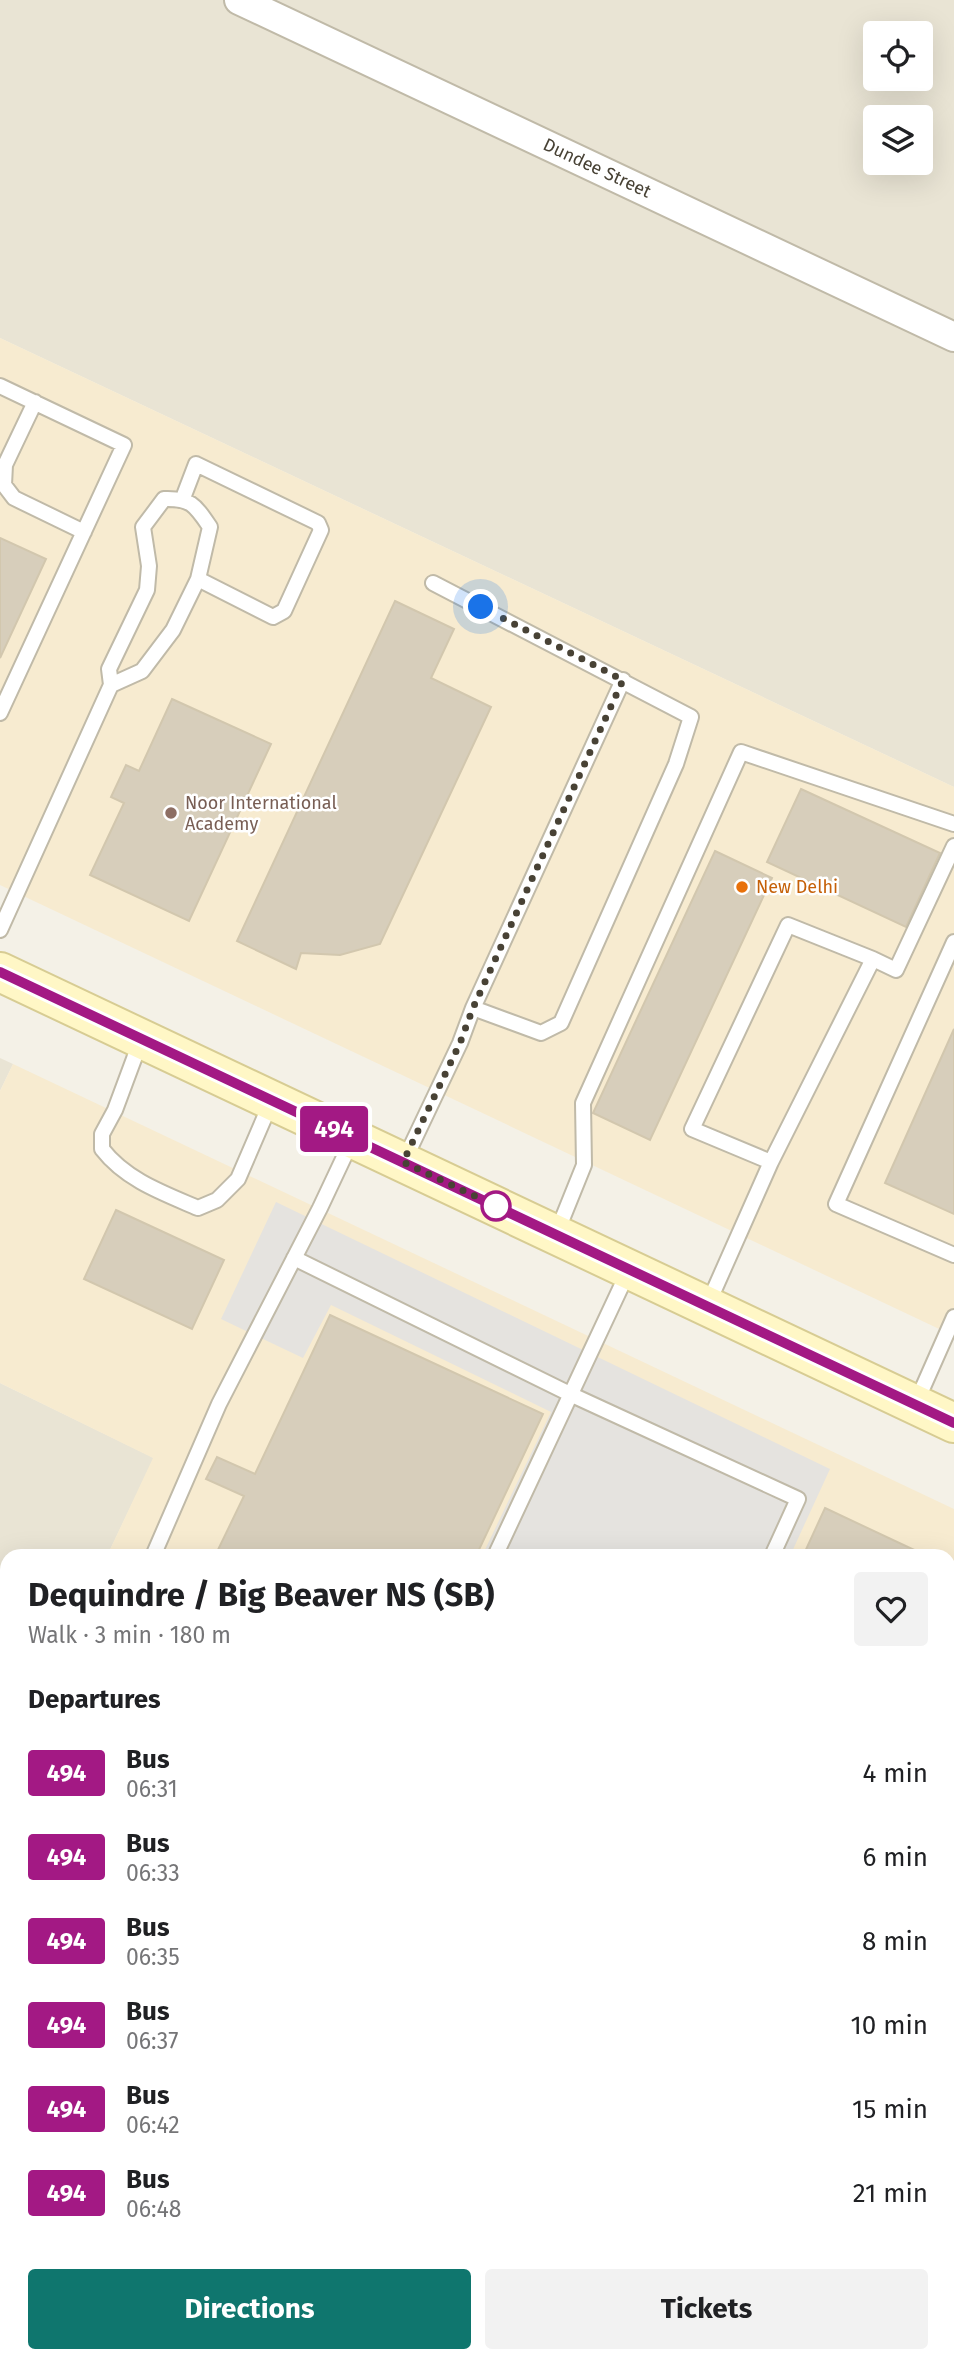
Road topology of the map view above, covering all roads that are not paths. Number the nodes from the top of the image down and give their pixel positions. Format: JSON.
{"nodes":[{"id":1,"x":239,"y":0,"type":"edge"},
{"id":2,"x":954,"y":337,"type":"edge"},
{"id":3,"x":0,"y":386,"type":"edge"},
{"id":4,"x":35,"y":402,"type":"junction"},
{"id":5,"x":183,"y":498,"type":"junction"},
{"id":6,"x":83,"y":532,"type":"junction"},
{"id":7,"x":198,"y":579,"type":"junction"},
{"id":8,"x":433,"y":583,"type":"dead end"},
{"id":9,"x":623,"y":680,"type":"junction"},
{"id":10,"x":111,"y":685,"type":"junction"},
{"id":11,"x":0,"y":713,"type":"edge"},
{"id":12,"x":954,"y":824,"type":"edge"},
{"id":13,"x":954,"y":846,"type":"edge"},
{"id":14,"x":0,"y":930,"type":"edge"},
{"id":15,"x":954,"y":942,"type":"edge"},
{"id":16,"x":873,"y":959,"type":"junction"},
{"id":17,"x":0,"y":972,"type":"edge"},
{"id":18,"x":473,"y":1008,"type":"junction"},
{"id":19,"x":142,"y":1038,"type":"junction"},
{"id":20,"x":272,"y":1100,"type":"junction"},
{"id":21,"x":353,"y":1138,"type":"junction"},
{"id":22,"x":403,"y":1162,"type":"junction"},
{"id":23,"x":771,"y":1162,"type":"junction"},
{"id":24,"x":556,"y":1234,"type":"junction"},
{"id":25,"x":954,"y":1255,"type":"edge"},
{"id":26,"x":294,"y":1258,"type":"junction"},
{"id":27,"x":630,"y":1269,"type":"junction"},
{"id":28,"x":707,"y":1305,"type":"junction"},
{"id":29,"x":954,"y":1317,"type":"edge"},
{"id":30,"x":572,"y":1395,"type":"junction"},
{"id":31,"x":916,"y":1405,"type":"junction"},
{"id":32,"x":954,"y":1423,"type":"edge"},
{"id":33,"x":156,"y":1549,"type":"edge"},
{"id":34,"x":498,"y":1549,"type":"edge"},
{"id":35,"x":775,"y":1549,"type":"edge"}],
"edges":[{"from":1,"to":2,"type":"street","name":"Dundee Street"},
{"from":3,"to":4,"type":"lane"},
{"from":4,"to":6,"type":"lane"},
{"from":4,"to":6,"type":"lane"},
{"from":5,"to":7,"type":"lane"},
{"from":5,"to":7,"type":"lane"},
{"from":5,"to":10,"type":"lane"},
{"from":6,"to":11,"type":"lane"},
{"from":7,"to":10,"type":"lane"},
{"from":8,"to":9,"type":"lane"},
{"from":9,"to":18,"type":"lane"},
{"from":9,"to":18,"type":"lane"},
{"from":10,"to":14,"type":"lane"},
{"from":12,"to":24,"type":"lane"},
{"from":13,"to":16,"type":"lane"},
{"from":15,"to":25,"type":"lane"},
{"from":16,"to":23,"type":"lane"},
{"from":16,"to":23,"type":"lane"},
{"from":17,"to":19,"type":"main road"},
{"from":18,"to":22,"type":"lane"},
{"from":19,"to":20,"type":"main road"},
{"from":19,"to":20,"type":"lane"},
{"from":20,"to":21,"type":"main road"},
{"from":21,"to":22,"type":"main road"},
{"from":21,"to":26,"type":"lane"},
{"from":22,"to":24,"type":"main road"},
{"from":23,"to":28,"type":"lane"},
{"from":24,"to":27,"type":"main road"},
{"from":26,"to":30,"type":"lane"},
{"from":26,"to":33,"type":"lane"},
{"from":27,"to":28,"type":"main road"},
{"from":27,"to":30,"type":"lane"},
{"from":28,"to":31,"type":"main road"},
{"from":29,"to":31,"type":"lane"},
{"from":30,"to":34,"type":"lane"},
{"from":30,"to":35,"type":"lane"},
{"from":31,"to":32,"type":"main road"}]}
